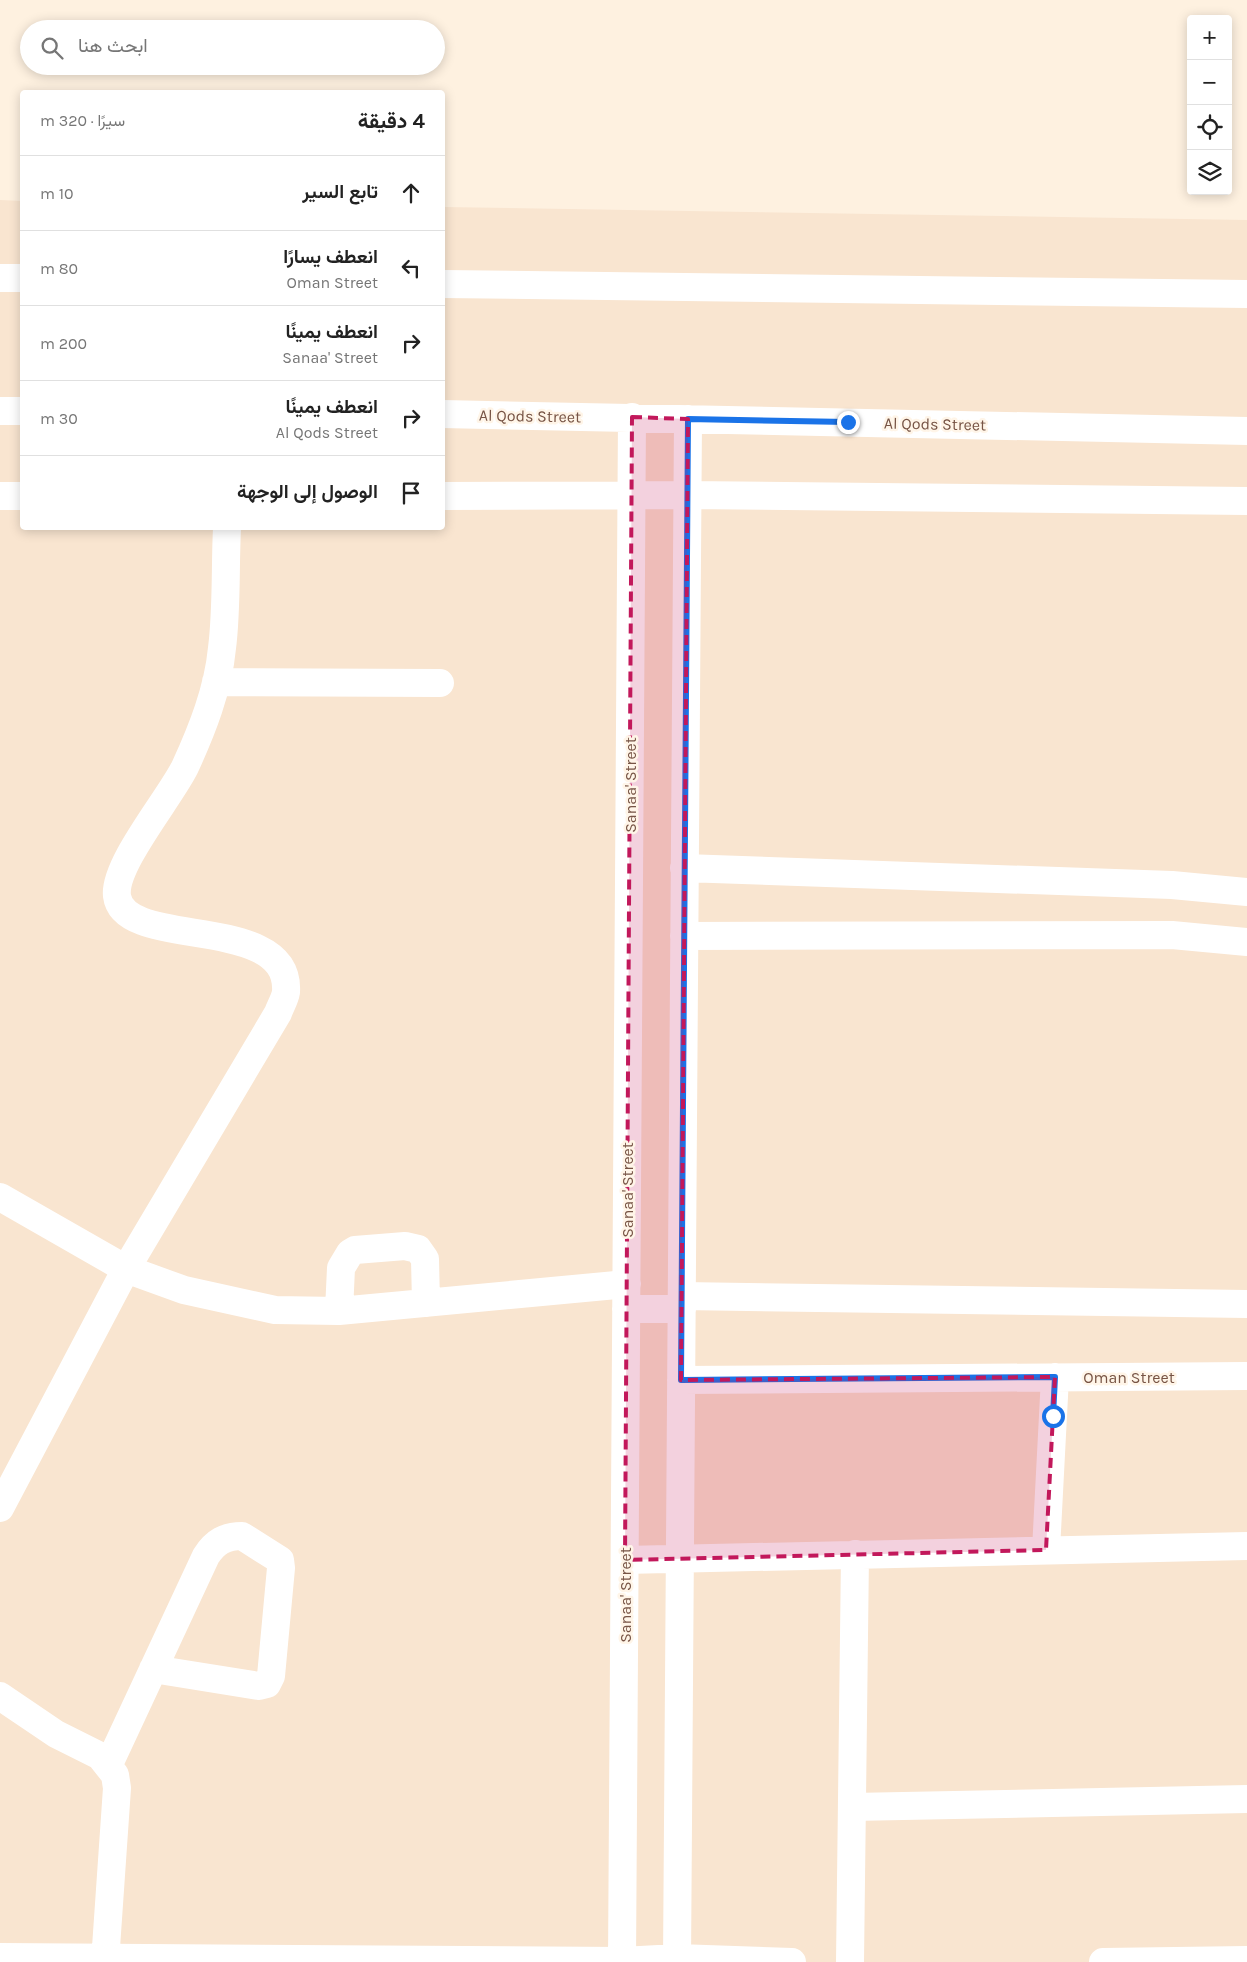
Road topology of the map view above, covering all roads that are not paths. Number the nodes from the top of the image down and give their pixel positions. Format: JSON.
{"nodes":[{"id":1,"x":0,"y":278,"type":"edge"},
{"id":2,"x":20,"y":278,"type":"edge"},
{"id":3,"x":445,"y":284,"type":"edge"},
{"id":4,"x":1247,"y":294,"type":"edge"},
{"id":5,"x":0,"y":411,"type":"edge"},
{"id":6,"x":20,"y":411,"type":"edge"},
{"id":7,"x":445,"y":414,"type":"edge"},
{"id":8,"x":632,"y":417,"type":"junction"},
{"id":9,"x":688,"y":419,"type":"junction"},
{"id":10,"x":1247,"y":431,"type":"edge"},
{"id":11,"x":632,"y":495,"type":"junction"},
{"id":12,"x":687,"y":495,"type":"junction"},
{"id":13,"x":0,"y":496,"type":"edge"},
{"id":14,"x":20,"y":496,"type":"edge"},
{"id":15,"x":445,"y":496,"type":"edge"},
{"id":16,"x":1247,"y":501,"type":"edge"},
{"id":17,"x":227,"y":530,"type":"edge"},
{"id":18,"x":216,"y":682,"type":"junction"},
{"id":19,"x":440,"y":683,"type":"dead end"},
{"id":20,"x":684,"y":868,"type":"junction"},
{"id":21,"x":1247,"y":892,"type":"edge"},
{"id":22,"x":684,"y":936,"type":"junction"},
{"id":23,"x":1247,"y":942,"type":"edge"},
{"id":24,"x":0,"y":1198,"type":"edge"},
{"id":25,"x":126,"y":1269,"type":"junction"},
{"id":26,"x":627,"y":1297,"type":"junction"},
{"id":27,"x":682,"y":1302,"type":"junction"},
{"id":28,"x":426,"y":1303,"type":"junction"},
{"id":29,"x":1247,"y":1304,"type":"edge"},
{"id":30,"x":340,"y":1311,"type":"junction"},
{"id":31,"x":1247,"y":1376,"type":"edge"},
{"id":32,"x":1055,"y":1377,"type":"junction"},
{"id":33,"x":681,"y":1380,"type":"junction"},
{"id":34,"x":0,"y":1508,"type":"edge"},
{"id":35,"x":1247,"y":1546,"type":"edge"},
{"id":36,"x":1046,"y":1550,"type":"junction"},
{"id":37,"x":855,"y":1554,"type":"junction"},
{"id":38,"x":680,"y":1559,"type":"junction"},
{"id":39,"x":625,"y":1560,"type":"junction"},
{"id":40,"x":153,"y":1670,"type":"junction"},
{"id":41,"x":0,"y":1696,"type":"edge"},
{"id":42,"x":109,"y":1764,"type":"junction"},
{"id":43,"x":1247,"y":1799,"type":"edge"},
{"id":44,"x":852,"y":1806,"type":"junction"},
{"id":45,"x":0,"y":1957,"type":"edge"},
{"id":46,"x":105,"y":1960,"type":"edge"},
{"id":47,"x":677,"y":1960,"type":"edge"},
{"id":48,"x":1247,"y":1960,"type":"edge"},
{"id":49,"x":622,"y":1961,"type":"edge"},
{"id":50,"x":792,"y":1962,"type":"edge"},
{"id":51,"x":850,"y":1962,"type":"edge"},
{"id":52,"x":1103,"y":1962,"type":"edge"}],
"edges":[{"from":1,"to":2,"type":"street"},
{"from":3,"to":4,"type":"street"},
{"from":5,"to":6,"type":"street"},
{"from":7,"to":8,"type":"street","name":"Al Qods Street"},
{"from":8,"to":9,"type":"street","name":"Al Qods Street"},
{"from":8,"to":11,"type":"street","name":"Sanaa' Street"},
{"from":9,"to":10,"type":"street","name":"Al Qods Street"},
{"from":9,"to":12,"type":"street"},
{"from":11,"to":12,"type":"street"},
{"from":11,"to":15,"type":"street"},
{"from":11,"to":26,"type":"street","name":"Sanaa' Street"},
{"from":12,"to":16,"type":"street"},
{"from":12,"to":20,"type":"street"},
{"from":13,"to":14,"type":"street"},
{"from":17,"to":18,"type":"street"},
{"from":18,"to":19,"type":"street"},
{"from":18,"to":25,"type":"street"},
{"from":20,"to":21,"type":"street"},
{"from":20,"to":22,"type":"street"},
{"from":22,"to":23,"type":"street"},
{"from":22,"to":27,"type":"street"},
{"from":24,"to":25,"type":"street"},
{"from":25,"to":30,"type":"street"},
{"from":25,"to":34,"type":"street"},
{"from":26,"to":27,"type":"street"},
{"from":26,"to":28,"type":"street"},
{"from":26,"to":39,"type":"street","name":"Sanaa' Street"},
{"from":27,"to":29,"type":"street"},
{"from":27,"to":33,"type":"street"},
{"from":28,"to":30,"type":"street"},
{"from":28,"to":30,"type":"street"},
{"from":31,"to":32,"type":"street","name":"Oman Street"},
{"from":32,"to":33,"type":"street","name":"Oman Street"},
{"from":32,"to":36,"type":"street"},
{"from":33,"to":38,"type":"street"},
{"from":35,"to":36,"type":"street"},
{"from":36,"to":37,"type":"street"},
{"from":37,"to":38,"type":"street"},
{"from":37,"to":44,"type":"street"},
{"from":38,"to":39,"type":"street"},
{"from":38,"to":47,"type":"street"},
{"from":39,"to":49,"type":"street","name":"Sanaa' Street"},
{"from":40,"to":40,"type":"street"},
{"from":40,"to":42,"type":"street"},
{"from":41,"to":42,"type":"street"},
{"from":42,"to":46,"type":"street"},
{"from":43,"to":44,"type":"street"},
{"from":44,"to":51,"type":"street"},
{"from":45,"to":46,"type":"street"},
{"from":46,"to":49,"type":"street"},
{"from":47,"to":49,"type":"street"},
{"from":47,"to":50,"type":"street"},
{"from":48,"to":52,"type":"street"}]}
